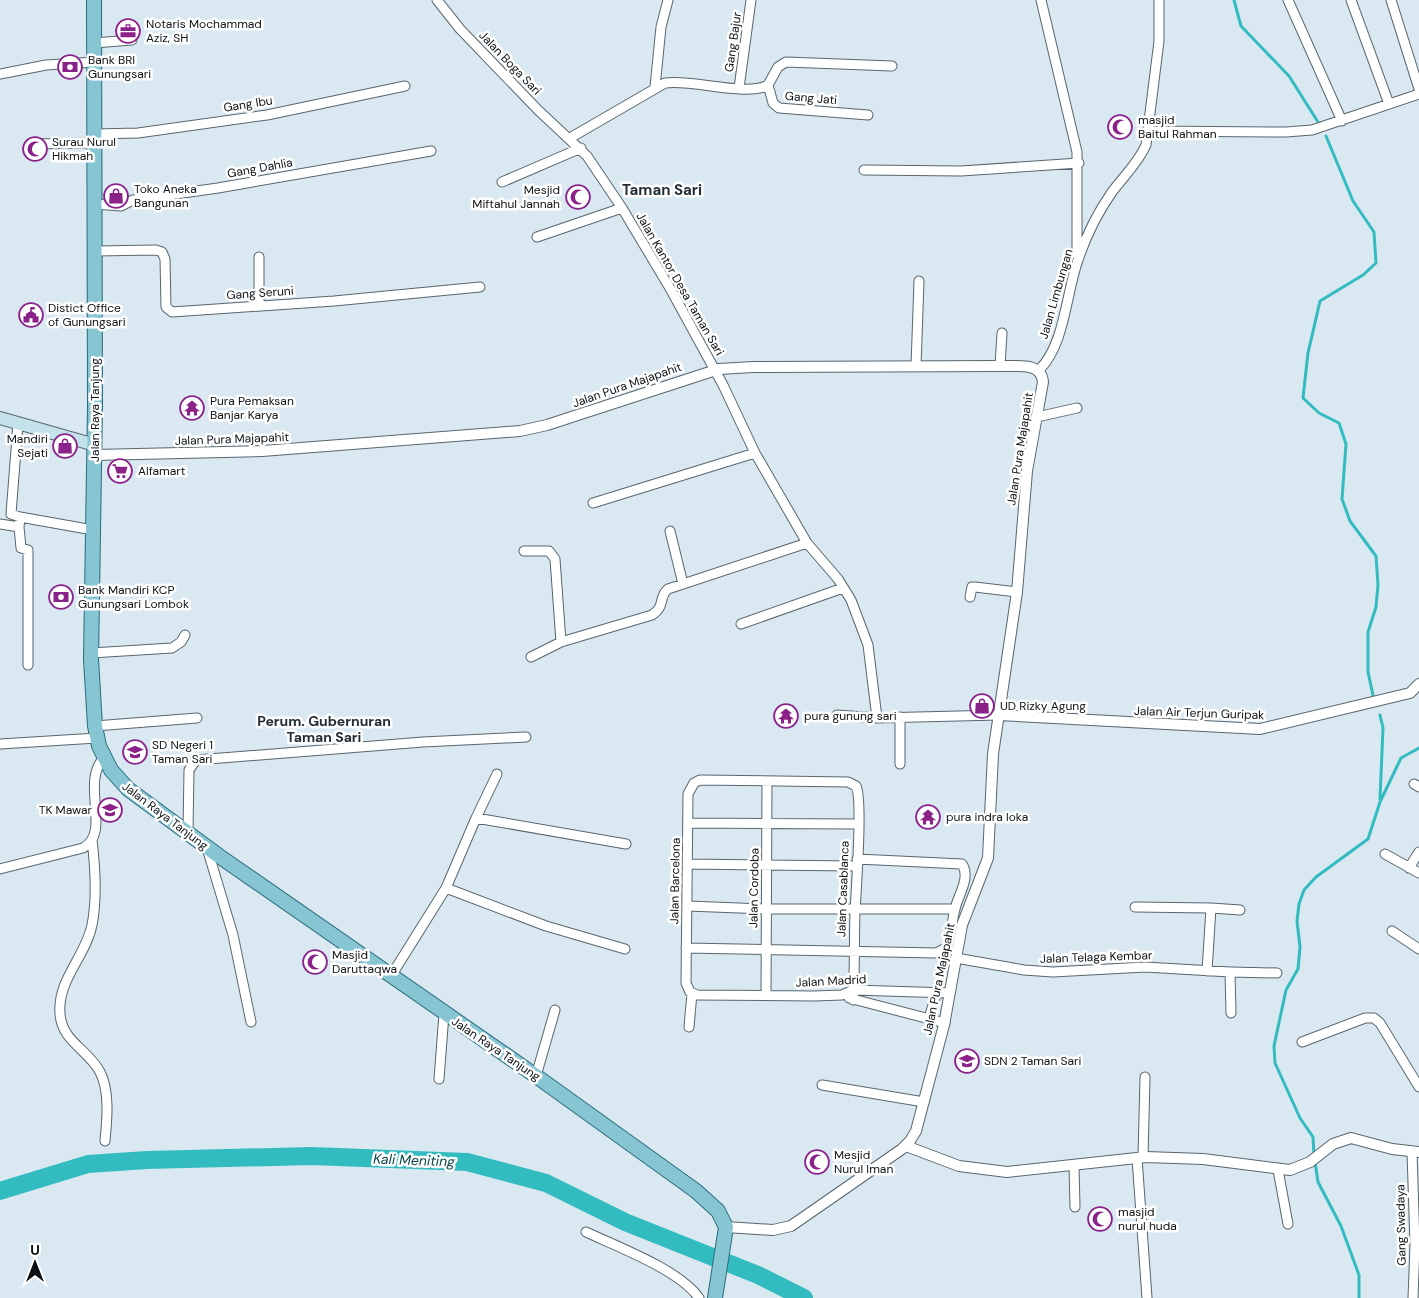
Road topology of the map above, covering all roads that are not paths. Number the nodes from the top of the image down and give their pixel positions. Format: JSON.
{"nodes":[{"id":1,"x":94,"y":0,"type":"edge"},
{"id":2,"x":437,"y":0,"type":"edge"},
{"id":3,"x":668,"y":0,"type":"edge"},
{"id":4,"x":751,"y":0,"type":"edge"},
{"id":5,"x":1041,"y":0,"type":"edge"},
{"id":6,"x":1159,"y":0,"type":"edge"},
{"id":7,"x":1288,"y":0,"type":"edge"},
{"id":8,"x":1351,"y":0,"type":"edge"},
{"id":9,"x":1391,"y":0,"type":"edge"},
{"id":10,"x":132,"y":40,"type":"dead end"},
{"id":11,"x":94,"y":43,"type":"junction"},
{"id":12,"x":95,"y":62,"type":"junction"},
{"id":13,"x":892,"y":66,"type":"dead end"},
{"id":14,"x":0,"y":74,"type":"edge"},
{"id":15,"x":768,"y":85,"type":"junction"},
{"id":16,"x":405,"y":86,"type":"dead end"},
{"id":17,"x":655,"y":87,"type":"junction"},
{"id":18,"x":739,"y":88,"type":"junction"},
{"id":19,"x":1419,"y":89,"type":"edge"},
{"id":20,"x":1419,"y":94,"type":"edge"},
{"id":21,"x":1389,"y":104,"type":"junction"},
{"id":22,"x":868,"y":115,"type":"dead end"},
{"id":23,"x":1342,"y":121,"type":"junction"},
{"id":24,"x":1149,"y":131,"type":"junction"},
{"id":25,"x":94,"y":138,"type":"junction"},
{"id":26,"x":570,"y":138,"type":"junction"},
{"id":27,"x":30,"y":144,"type":"dead end"},
{"id":28,"x":581,"y":148,"type":"junction"},
{"id":29,"x":431,"y":151,"type":"dead end"},
{"id":30,"x":1078,"y":163,"type":"junction"},
{"id":31,"x":864,"y":170,"type":"dead end"},
{"id":32,"x":502,"y":182,"type":"dead end"},
{"id":33,"x":94,"y":204,"type":"junction"},
{"id":34,"x":622,"y":208,"type":"junction"},
{"id":35,"x":537,"y":237,"type":"dead end"},
{"id":36,"x":95,"y":251,"type":"junction"},
{"id":37,"x":258,"y":257,"type":"dead end"},
{"id":38,"x":1076,"y":262,"type":"junction"},
{"id":39,"x":919,"y":281,"type":"dead end"},
{"id":40,"x":480,"y":287,"type":"dead end"},
{"id":41,"x":259,"y":306,"type":"junction"},
{"id":42,"x":1002,"y":333,"type":"dead end"},
{"id":43,"x":916,"y":366,"type":"junction"},
{"id":44,"x":1000,"y":366,"type":"junction"},
{"id":45,"x":714,"y":370,"type":"junction"},
{"id":46,"x":1038,"y":370,"type":"junction"},
{"id":47,"x":1077,"y":408,"type":"dead end"},
{"id":48,"x":1037,"y":417,"type":"junction"},
{"id":49,"x":0,"y":418,"type":"edge"},
{"id":50,"x":18,"y":424,"type":"junction"},
{"id":51,"x":95,"y":450,"type":"junction"},
{"id":52,"x":755,"y":453,"type":"junction"},
{"id":53,"x":593,"y":503,"type":"dead end"},
{"id":54,"x":20,"y":522,"type":"junction"},
{"id":55,"x":0,"y":524,"type":"edge"},
{"id":56,"x":93,"y":530,"type":"junction"},
{"id":57,"x":670,"y":530,"type":"dead end"},
{"id":58,"x":807,"y":543,"type":"junction"},
{"id":59,"x":524,"y":551,"type":"dead end"},
{"id":60,"x":682,"y":584,"type":"junction"},
{"id":61,"x":843,"y":588,"type":"junction"},
{"id":62,"x":1017,"y":592,"type":"junction"},
{"id":63,"x":970,"y":597,"type":"dead end"},
{"id":64,"x":742,"y":624,"type":"dead end"},
{"id":65,"x":185,"y":635,"type":"dead end"},
{"id":66,"x":561,"y":642,"type":"junction"},
{"id":67,"x":91,"y":653,"type":"junction"},
{"id":68,"x":531,"y":657,"type":"dead end"},
{"id":69,"x":28,"y":665,"type":"dead end"},
{"id":70,"x":1419,"y":684,"type":"edge"},
{"id":71,"x":837,"y":715,"type":"dead end"},
{"id":72,"x":999,"y":715,"type":"junction"},
{"id":73,"x":900,"y":717,"type":"junction"},
{"id":74,"x":197,"y":718,"type":"dead end"},
{"id":75,"x":877,"y":718,"type":"junction"},
{"id":76,"x":96,"y":732,"type":"junction"},
{"id":77,"x":526,"y":737,"type":"dead end"},
{"id":78,"x":0,"y":744,"type":"edge"},
{"id":79,"x":104,"y":758,"type":"junction"},
{"id":80,"x":900,"y":764,"type":"dead end"},
{"id":81,"x":497,"y":774,"type":"dead end"},
{"id":82,"x":767,"y":782,"type":"junction"},
{"id":83,"x":476,"y":818,"type":"junction"},
{"id":84,"x":688,"y":823,"type":"junction"},
{"id":85,"x":766,"y":824,"type":"junction"},
{"id":86,"x":858,"y":824,"type":"junction"},
{"id":87,"x":188,"y":832,"type":"junction"},
{"id":88,"x":92,"y":840,"type":"junction"},
{"id":89,"x":626,"y":844,"type":"dead end"},
{"id":90,"x":207,"y":848,"type":"junction"},
{"id":91,"x":1419,"y":852,"type":"edge"},
{"id":92,"x":1385,"y":854,"type":"dead end"},
{"id":93,"x":857,"y":863,"type":"junction"},
{"id":94,"x":688,"y":864,"type":"junction"},
{"id":95,"x":771,"y":865,"type":"junction"},
{"id":96,"x":1409,"y":868,"type":"junction"},
{"id":97,"x":0,"y":869,"type":"edge"},
{"id":98,"x":1419,"y":873,"type":"edge"},
{"id":99,"x":446,"y":888,"type":"junction"},
{"id":100,"x":688,"y":906,"type":"junction"},
{"id":101,"x":1135,"y":907,"type":"dead end"},
{"id":102,"x":1210,"y":908,"type":"junction"},
{"id":103,"x":766,"y":909,"type":"junction"},
{"id":104,"x":855,"y":909,"type":"junction"},
{"id":105,"x":955,"y":909,"type":"junction"},
{"id":106,"x":1240,"y":910,"type":"dead end"},
{"id":107,"x":1392,"y":931,"type":"dead end"},
{"id":108,"x":686,"y":948,"type":"junction"},
{"id":109,"x":625,"y":949,"type":"dead end"},
{"id":110,"x":1419,"y":949,"type":"edge"},
{"id":111,"x":766,"y":950,"type":"junction"},
{"id":112,"x":858,"y":951,"type":"junction"},
{"id":113,"x":956,"y":958,"type":"junction"},
{"id":114,"x":1207,"y":971,"type":"junction"},
{"id":115,"x":1231,"y":972,"type":"junction"},
{"id":116,"x":1277,"y":973,"type":"dead end"},
{"id":117,"x":391,"y":976,"type":"junction"},
{"id":118,"x":689,"y":990,"type":"junction"},
{"id":119,"x":950,"y":993,"type":"junction"},
{"id":120,"x":936,"y":994,"type":"junction"},
{"id":121,"x":766,"y":995,"type":"junction"},
{"id":122,"x":853,"y":995,"type":"junction"},
{"id":123,"x":555,"y":1010,"type":"dead end"},
{"id":124,"x":1231,"y":1012,"type":"dead end"},
{"id":125,"x":444,"y":1014,"type":"junction"},
{"id":126,"x":929,"y":1019,"type":"junction"},
{"id":127,"x":251,"y":1022,"type":"dead end"},
{"id":128,"x":945,"y":1023,"type":"junction"},
{"id":129,"x":689,"y":1026,"type":"dead end"},
{"id":130,"x":1302,"y":1042,"type":"dead end"},
{"id":131,"x":536,"y":1076,"type":"junction"},
{"id":132,"x":1146,"y":1077,"type":"dead end"},
{"id":133,"x":439,"y":1079,"type":"dead end"},
{"id":134,"x":822,"y":1085,"type":"dead end"},
{"id":135,"x":1419,"y":1087,"type":"edge"},
{"id":136,"x":924,"y":1102,"type":"junction"},
{"id":137,"x":105,"y":1140,"type":"dead end"},
{"id":138,"x":906,"y":1146,"type":"junction"},
{"id":139,"x":1416,"y":1152,"type":"edge"},
{"id":140,"x":1140,"y":1158,"type":"junction"},
{"id":141,"x":1074,"y":1166,"type":"junction"},
{"id":142,"x":1278,"y":1170,"type":"junction"},
{"id":143,"x":1075,"y":1206,"type":"dead end"},
{"id":144,"x":1288,"y":1224,"type":"dead end"},
{"id":145,"x":726,"y":1227,"type":"junction"},
{"id":146,"x":586,"y":1232,"type":"dead end"},
{"id":147,"x":1417,"y":1284,"type":"edge"},
{"id":148,"x":698,"y":1298,"type":"edge"},
{"id":149,"x":715,"y":1298,"type":"edge"},
{"id":150,"x":1147,"y":1298,"type":"edge"},
{"id":151,"x":1413,"y":1298,"type":"edge"}],
"edges":[{"from":1,"to":11,"type":"main road","name":"Jalan Raya Tanjung"},
{"from":2,"to":26,"type":"street","name":"Jalan Boga Sari"},
{"from":3,"to":17,"type":"street"},
{"from":4,"to":18,"type":"street","name":"Gang Bajur"},
{"from":5,"to":30,"type":"street"},
{"from":6,"to":24,"type":"street","name":"Jalan Limbungan"},
{"from":7,"to":23,"type":"street"},
{"from":8,"to":21,"type":"street"},
{"from":9,"to":19,"type":"street"},
{"from":10,"to":11,"type":"street"},
{"from":11,"to":12,"type":"main road","name":"Jalan Raya Tanjung"},
{"from":12,"to":14,"type":"street"},
{"from":12,"to":25,"type":"main road","name":"Jalan Raya Tanjung"},
{"from":13,"to":15,"type":"street"},
{"from":15,"to":18,"type":"street"},
{"from":15,"to":22,"type":"street","name":"Gang Jati"},
{"from":16,"to":25,"type":"street","name":"Gang Ibu"},
{"from":17,"to":18,"type":"street"},
{"from":17,"to":26,"type":"street"},
{"from":20,"to":21,"type":"street"},
{"from":21,"to":23,"type":"street"},
{"from":23,"to":24,"type":"street"},
{"from":24,"to":38,"type":"street","name":"Jalan Limbungan"},
{"from":25,"to":27,"type":"street","name":"Gang Ibu"},
{"from":25,"to":33,"type":"main road","name":"Jalan Raya Tanjung"},
{"from":26,"to":28,"type":"street","name":"Jalan Kantor Desa Taman Sari"},
{"from":28,"to":32,"type":"street"},
{"from":28,"to":34,"type":"street","name":"Jalan Kantor Desa Taman Sari"},
{"from":29,"to":33,"type":"street","name":"Gang Dahlia"},
{"from":30,"to":31,"type":"street"},
{"from":30,"to":38,"type":"street"},
{"from":33,"to":36,"type":"main road","name":"Jalan Raya Tanjung"},
{"from":34,"to":35,"type":"street"},
{"from":34,"to":45,"type":"street","name":"Jalan Kantor Desa Taman Sari"},
{"from":36,"to":41,"type":"street","name":"Gang Seruni"},
{"from":36,"to":51,"type":"main road","name":"Jalan Raya Tanjung"},
{"from":37,"to":41,"type":"street"},
{"from":38,"to":46,"type":"street","name":"Jalan Limbungan"},
{"from":39,"to":43,"type":"street"},
{"from":40,"to":41,"type":"street","name":"Gang Seruni"},
{"from":42,"to":44,"type":"street"},
{"from":43,"to":44,"type":"street","name":"Jalan Pura Majapahit"},
{"from":43,"to":45,"type":"street","name":"Jalan Pura Majapahit"},
{"from":44,"to":46,"type":"street","name":"Jalan Pura Majapahit"},
{"from":45,"to":51,"type":"street","name":"Jalan Pura Majapahit"},
{"from":45,"to":52,"type":"street","name":"Jalan Kantor Desa Taman Sari"},
{"from":46,"to":48,"type":"street","name":"Jalan Pura Majapahit"},
{"from":47,"to":48,"type":"street"},
{"from":48,"to":62,"type":"street","name":"Jalan Pura Majapahit"},
{"from":49,"to":50,"type":"main road"},
{"from":50,"to":51,"type":"main road"},
{"from":50,"to":54,"type":"street"},
{"from":51,"to":56,"type":"main road","name":"Jalan Raya Tanjung"},
{"from":52,"to":53,"type":"street"},
{"from":52,"to":58,"type":"street","name":"Jalan Kantor Desa Taman Sari"},
{"from":54,"to":55,"type":"street"},
{"from":54,"to":56,"type":"street"},
{"from":54,"to":69,"type":"street"},
{"from":56,"to":67,"type":"main road","name":"Jalan Raya Tanjung"},
{"from":57,"to":60,"type":"street"},
{"from":58,"to":60,"type":"street"},
{"from":58,"to":61,"type":"street","name":"Jalan Kantor Desa Taman Sari"},
{"from":59,"to":66,"type":"street"},
{"from":60,"to":66,"type":"street"},
{"from":61,"to":64,"type":"street"},
{"from":61,"to":75,"type":"street","name":"Jalan Kantor Desa Taman Sari"},
{"from":62,"to":63,"type":"street"},
{"from":62,"to":72,"type":"street","name":"Jalan Pura Majapahit"},
{"from":65,"to":67,"type":"street"},
{"from":66,"to":68,"type":"street"},
{"from":67,"to":76,"type":"main road","name":"Jalan Raya Tanjung"},
{"from":70,"to":72,"type":"street","name":"Jalan Air Terjun Guripak"},
{"from":71,"to":75,"type":"street"},
{"from":72,"to":73,"type":"street"},
{"from":72,"to":113,"type":"street","name":"Jalan Pura Majapahit"},
{"from":73,"to":75,"type":"street"},
{"from":73,"to":80,"type":"street"},
{"from":74,"to":76,"type":"street"},
{"from":76,"to":78,"type":"street"},
{"from":76,"to":79,"type":"main road","name":"Jalan Raya Tanjung"},
{"from":77,"to":87,"type":"street"},
{"from":79,"to":87,"type":"main road","name":"Jalan Raya Tanjung"},
{"from":79,"to":88,"type":"street"},
{"from":81,"to":83,"type":"street"},
{"from":82,"to":84,"type":"street","name":"Jalan Barcelona"},
{"from":82,"to":85,"type":"street","name":"Jalan Cordoba"},
{"from":82,"to":86,"type":"street","name":"Jalan Casablanca"},
{"from":83,"to":89,"type":"street"},
{"from":83,"to":99,"type":"street"},
{"from":84,"to":85,"type":"street"},
{"from":84,"to":94,"type":"street","name":"Jalan Barcelona"},
{"from":85,"to":86,"type":"street"},
{"from":85,"to":95,"type":"street","name":"Jalan Cordoba"},
{"from":86,"to":93,"type":"street","name":"Jalan Casablanca"},
{"from":87,"to":90,"type":"main road","name":"Jalan Raya Tanjung"},
{"from":88,"to":97,"type":"street"},
{"from":88,"to":137,"type":"street"},
{"from":90,"to":117,"type":"main road","name":"Jalan Raya Tanjung"},
{"from":90,"to":127,"type":"street"},
{"from":91,"to":96,"type":"street"},
{"from":92,"to":96,"type":"street"},
{"from":93,"to":95,"type":"street"},
{"from":93,"to":104,"type":"street","name":"Jalan Casablanca"},
{"from":93,"to":105,"type":"street"},
{"from":94,"to":95,"type":"street"},
{"from":94,"to":100,"type":"street","name":"Jalan Barcelona"},
{"from":95,"to":103,"type":"street","name":"Jalan Cordoba"},
{"from":96,"to":98,"type":"street"},
{"from":99,"to":109,"type":"street"},
{"from":99,"to":117,"type":"street"},
{"from":100,"to":103,"type":"street"},
{"from":100,"to":108,"type":"street","name":"Jalan Barcelona"},
{"from":101,"to":102,"type":"street"},
{"from":102,"to":106,"type":"street"},
{"from":102,"to":114,"type":"street"},
{"from":103,"to":104,"type":"street"},
{"from":103,"to":111,"type":"street","name":"Jalan Cordoba"},
{"from":104,"to":105,"type":"street"},
{"from":104,"to":112,"type":"street","name":"Jalan Casablanca"},
{"from":105,"to":112,"type":"street"},
{"from":107,"to":110,"type":"street"},
{"from":108,"to":111,"type":"street"},
{"from":108,"to":118,"type":"street","name":"Jalan Barcelona"},
{"from":111,"to":112,"type":"street"},
{"from":111,"to":121,"type":"street","name":"Jalan Cordoba"},
{"from":112,"to":122,"type":"street","name":"Jalan Casablanca"},
{"from":113,"to":114,"type":"street","name":"Jalan Telaga Kembar"},
{"from":113,"to":119,"type":"street","name":"Jalan Pura Majapahit"},
{"from":114,"to":115,"type":"street","name":"Jalan Telaga Kembar"},
{"from":115,"to":116,"type":"street","name":"Jalan Telaga Kembar"},
{"from":115,"to":124,"type":"street"},
{"from":117,"to":125,"type":"main road","name":"Jalan Raya Tanjung"},
{"from":118,"to":121,"type":"street","name":"Jalan Madrid"},
{"from":118,"to":129,"type":"street","name":"Jalan Barcelona"},
{"from":119,"to":120,"type":"street","name":"Jalan Madrid"},
{"from":119,"to":128,"type":"street","name":"Jalan Pura Majapahit"},
{"from":120,"to":122,"type":"street","name":"Jalan Madrid"},
{"from":120,"to":126,"type":"street"},
{"from":121,"to":122,"type":"street","name":"Jalan Madrid"},
{"from":122,"to":126,"type":"street"},
{"from":123,"to":131,"type":"street"},
{"from":125,"to":131,"type":"main road","name":"Jalan Raya Tanjung"},
{"from":125,"to":133,"type":"street"},
{"from":126,"to":128,"type":"street"},
{"from":128,"to":136,"type":"street","name":"Jalan Pura Majapahit"},
{"from":130,"to":135,"type":"street"},
{"from":131,"to":145,"type":"main road","name":"Jalan Raya Tanjung"},
{"from":132,"to":140,"type":"street"},
{"from":134,"to":136,"type":"street"},
{"from":136,"to":138,"type":"street","name":"Jalan Pura Majapahit"},
{"from":138,"to":141,"type":"street"},
{"from":138,"to":145,"type":"street","name":"Jalan Pura Majapahit"},
{"from":139,"to":142,"type":"street"},
{"from":139,"to":147,"type":"street","name":"Gang Swadaya"},
{"from":140,"to":141,"type":"street"},
{"from":140,"to":142,"type":"street"},
{"from":140,"to":150,"type":"street"},
{"from":141,"to":143,"type":"street"},
{"from":142,"to":144,"type":"street"},
{"from":145,"to":149,"type":"main road"},
{"from":146,"to":148,"type":"street"},
{"from":147,"to":151,"type":"street","name":"Gang Swadaya"}]}
